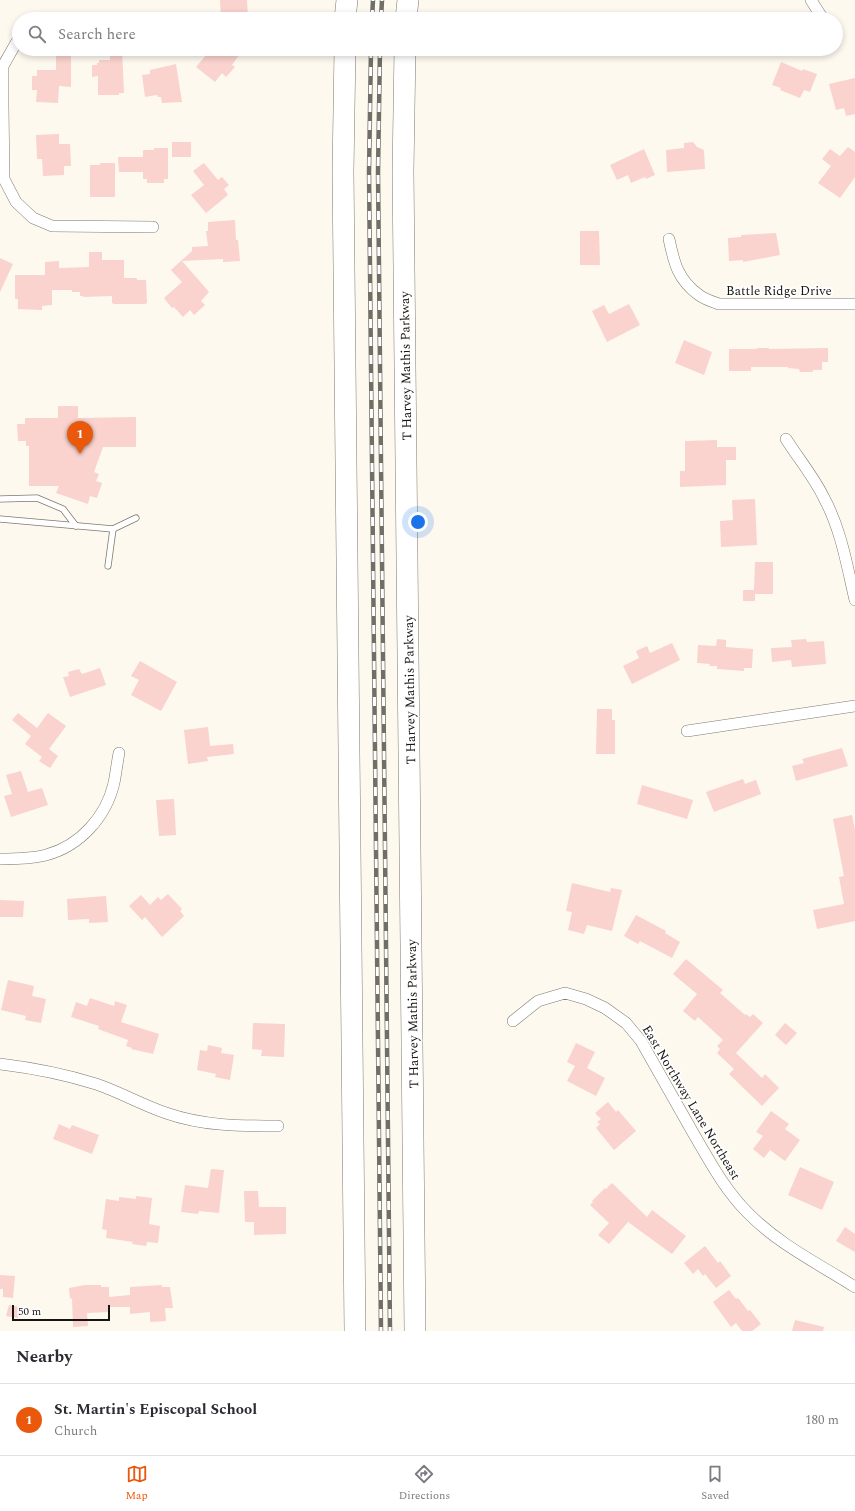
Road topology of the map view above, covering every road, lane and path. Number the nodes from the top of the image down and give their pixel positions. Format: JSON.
{"nodes":[{"id":1,"x":347,"y":0,"type":"edge"},
{"id":2,"x":408,"y":0,"type":"edge"},
{"id":3,"x":810,"y":0,"type":"edge"},
{"id":4,"x":346,"y":12,"type":"edge"},
{"id":5,"x":407,"y":12,"type":"edge"},
{"id":6,"x":818,"y":12,"type":"edge"},
{"id":7,"x":12,"y":50,"type":"edge"},
{"id":8,"x":345,"y":56,"type":"edge"},
{"id":9,"x":405,"y":56,"type":"edge"},
{"id":10,"x":1,"y":106,"type":"edge"},
{"id":11,"x":153,"y":227,"type":"dead end"},
{"id":12,"x":669,"y":239,"type":"dead end"},
{"id":13,"x":855,"y":304,"type":"edge"},
{"id":14,"x":786,"y":439,"type":"dead end"},
{"id":15,"x":0,"y":499,"type":"edge"},
{"id":16,"x":136,"y":518,"type":"dead end"},
{"id":17,"x":0,"y":519,"type":"edge"},
{"id":18,"x":76,"y":526,"type":"junction"},
{"id":19,"x":113,"y":529,"type":"junction"},
{"id":20,"x":108,"y":566,"type":"dead end"},
{"id":21,"x":855,"y":600,"type":"edge"},
{"id":22,"x":855,"y":706,"type":"edge"},
{"id":23,"x":687,"y":731,"type":"dead end"},
{"id":24,"x":119,"y":752,"type":"dead end"},
{"id":25,"x":0,"y":859,"type":"edge"},
{"id":26,"x":513,"y":1021,"type":"dead end"},
{"id":27,"x":0,"y":1064,"type":"edge"},
{"id":28,"x":278,"y":1126,"type":"dead end"},
{"id":29,"x":855,"y":1287,"type":"edge"},
{"id":30,"x":356,"y":1331,"type":"edge"},
{"id":31,"x":415,"y":1331,"type":"edge"}],
"edges":[{"from":1,"to":4,"type":"highway"},
{"from":2,"to":5,"type":"highway"},
{"from":3,"to":6,"type":"street"},
{"from":7,"to":10,"type":"street"},
{"from":8,"to":30,"type":"highway"},
{"from":9,"to":31,"type":"highway","name":"T Harvey Mathis Parkway"},
{"from":10,"to":11,"type":"street"},
{"from":12,"to":13,"type":"street","name":"Battle Ridge Drive"},
{"from":14,"to":21,"type":"street"},
{"from":15,"to":18,"type":"lane"},
{"from":16,"to":19,"type":"lane"},
{"from":17,"to":18,"type":"lane"},
{"from":18,"to":19,"type":"lane"},
{"from":19,"to":20,"type":"lane"},
{"from":22,"to":23,"type":"street"},
{"from":24,"to":25,"type":"street"},
{"from":26,"to":29,"type":"street","name":"East Northway Lane Northeast"},
{"from":27,"to":28,"type":"street"}]}
